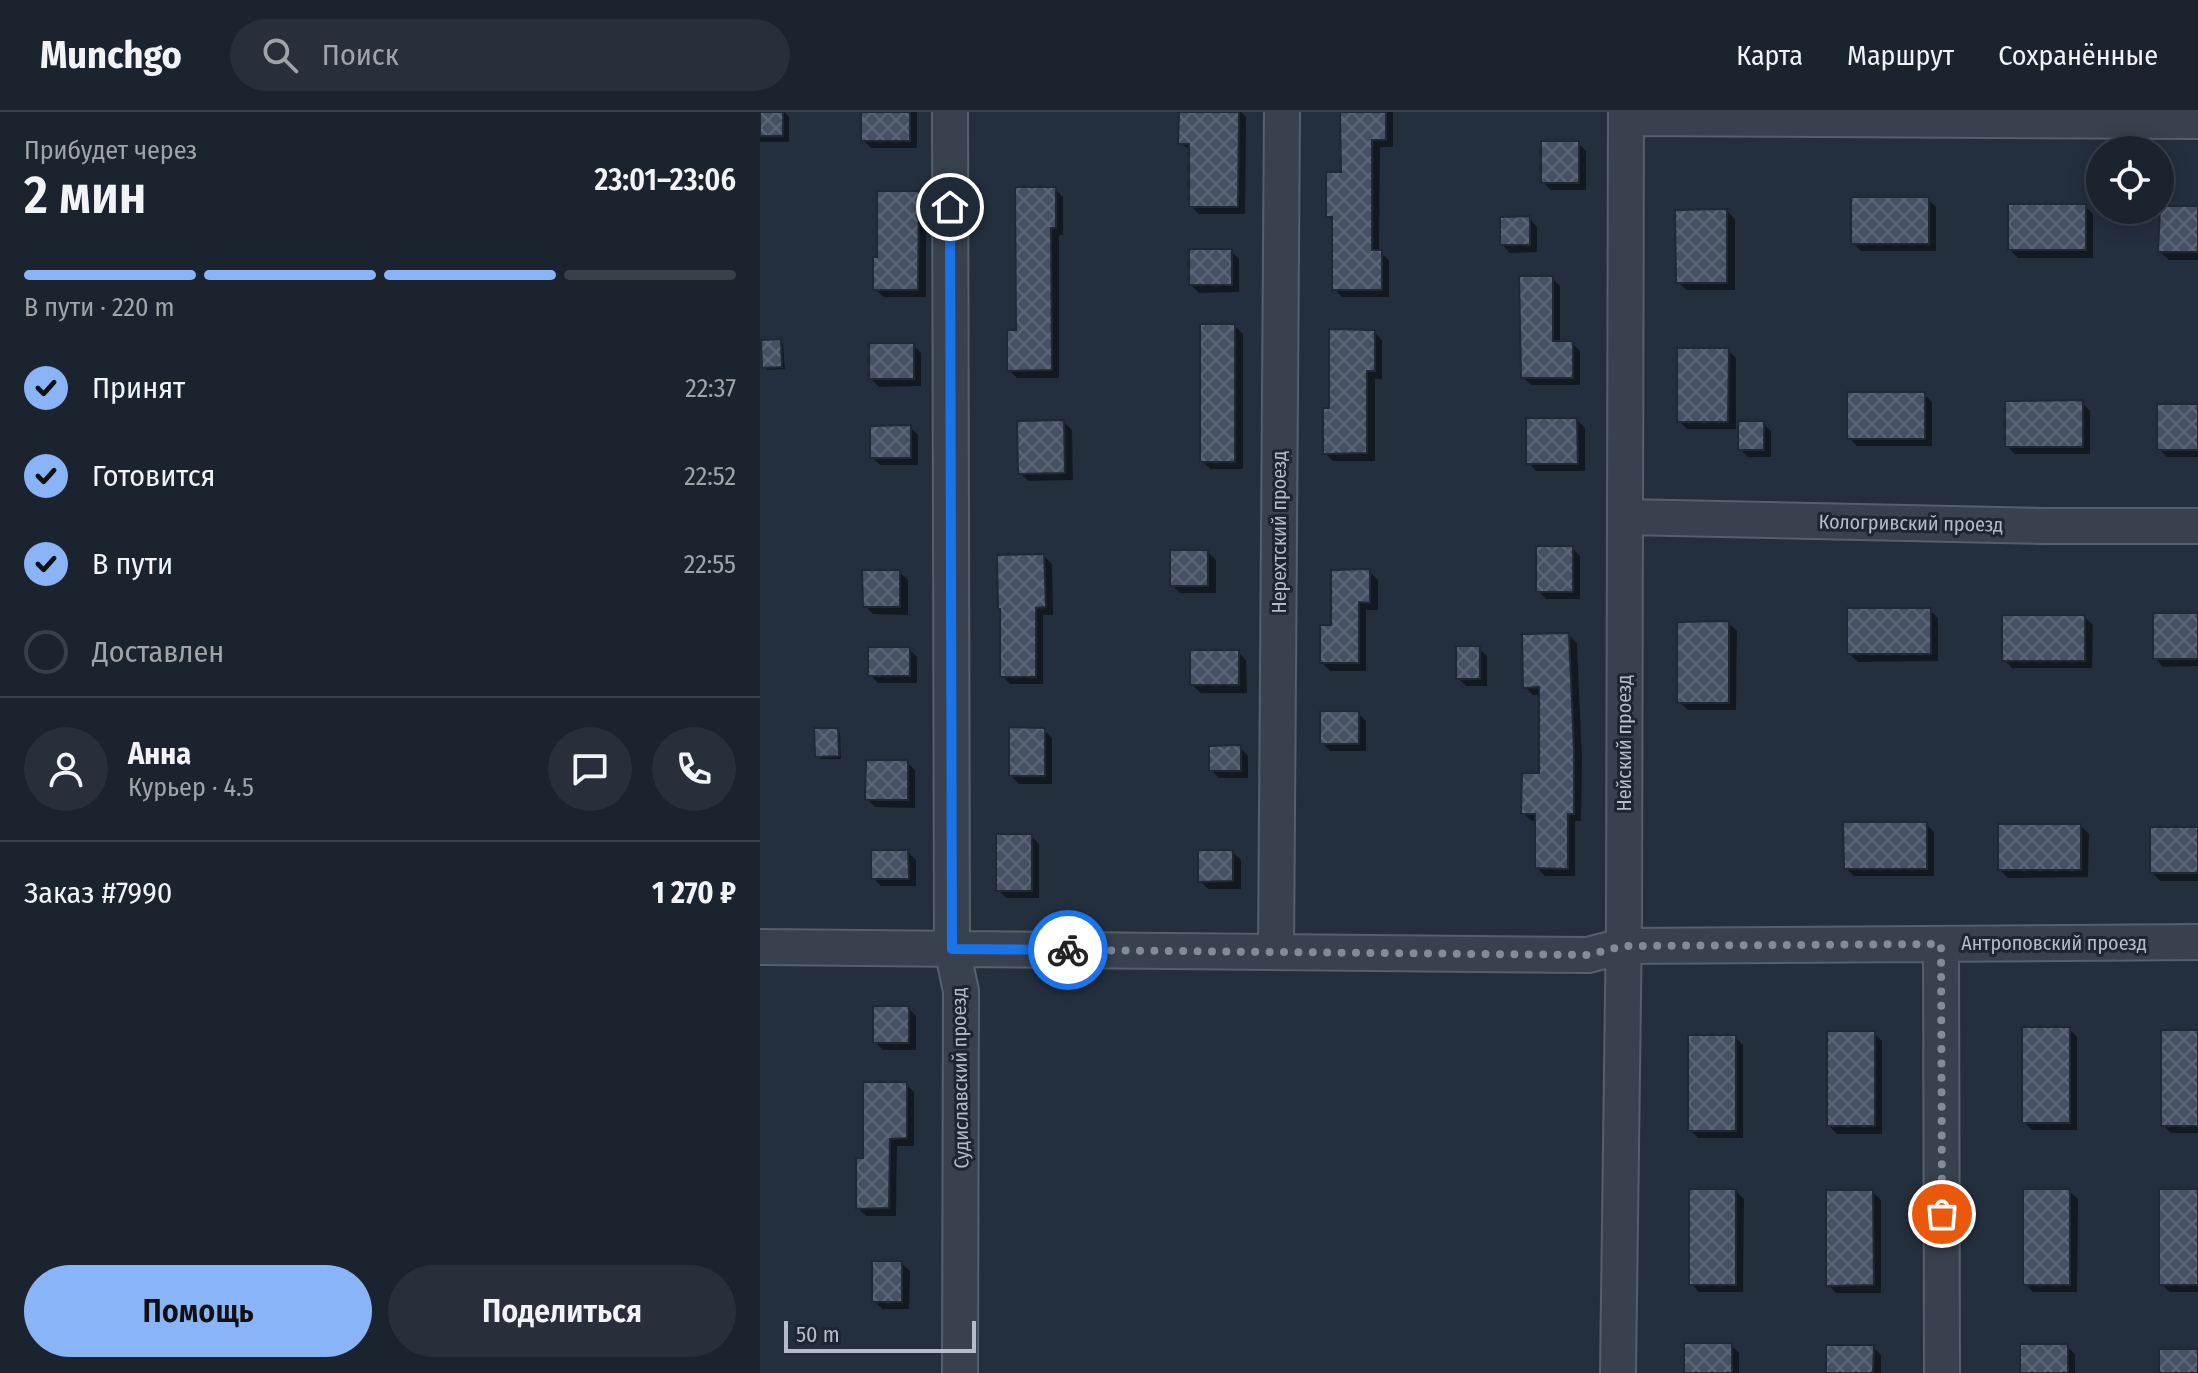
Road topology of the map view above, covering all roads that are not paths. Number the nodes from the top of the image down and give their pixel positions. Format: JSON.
{"nodes":[{"id":1,"x":950,"y":112,"type":"edge"},
{"id":2,"x":1282,"y":112,"type":"edge"},
{"id":3,"x":1626,"y":115,"type":"edge"},
{"id":4,"x":2198,"y":121,"type":"edge"},
{"id":5,"x":1625,"y":517,"type":"junction"},
{"id":6,"x":2198,"y":526,"type":"edge"},
{"id":7,"x":2198,"y":942,"type":"edge"},
{"id":8,"x":1941,"y":944,"type":"junction"},
{"id":9,"x":1623,"y":946,"type":"junction"},
{"id":10,"x":760,"y":947,"type":"edge"},
{"id":11,"x":952,"y":949,"type":"junction"},
{"id":12,"x":1276,"y":952,"type":"junction"},
{"id":13,"x":960,"y":1373,"type":"edge"},
{"id":14,"x":1618,"y":1373,"type":"edge"},
{"id":15,"x":1942,"y":1373,"type":"edge"}],
"edges":[{"from":1,"to":11,"type":"street","name":"Судиславский проезд"},
{"from":2,"to":12,"type":"street","name":"Нерехтский проезд"},
{"from":3,"to":4,"type":"street"},
{"from":3,"to":5,"type":"street","name":"Нейский проезд"},
{"from":5,"to":6,"type":"street","name":"Кологривский проезд"},
{"from":5,"to":9,"type":"street","name":"Нейский проезд"},
{"from":7,"to":8,"type":"street","name":"Антроповский проезд"},
{"from":8,"to":9,"type":"street","name":"Антроповский проезд"},
{"from":8,"to":15,"type":"street"},
{"from":9,"to":12,"type":"street","name":"Антроповский проезд"},
{"from":9,"to":14,"type":"street","name":"Нейский проезд"},
{"from":10,"to":11,"type":"street","name":"Антроповский проезд"},
{"from":11,"to":12,"type":"street","name":"Антроповский проезд"},
{"from":11,"to":13,"type":"street","name":"Судиславский проезд"}]}
